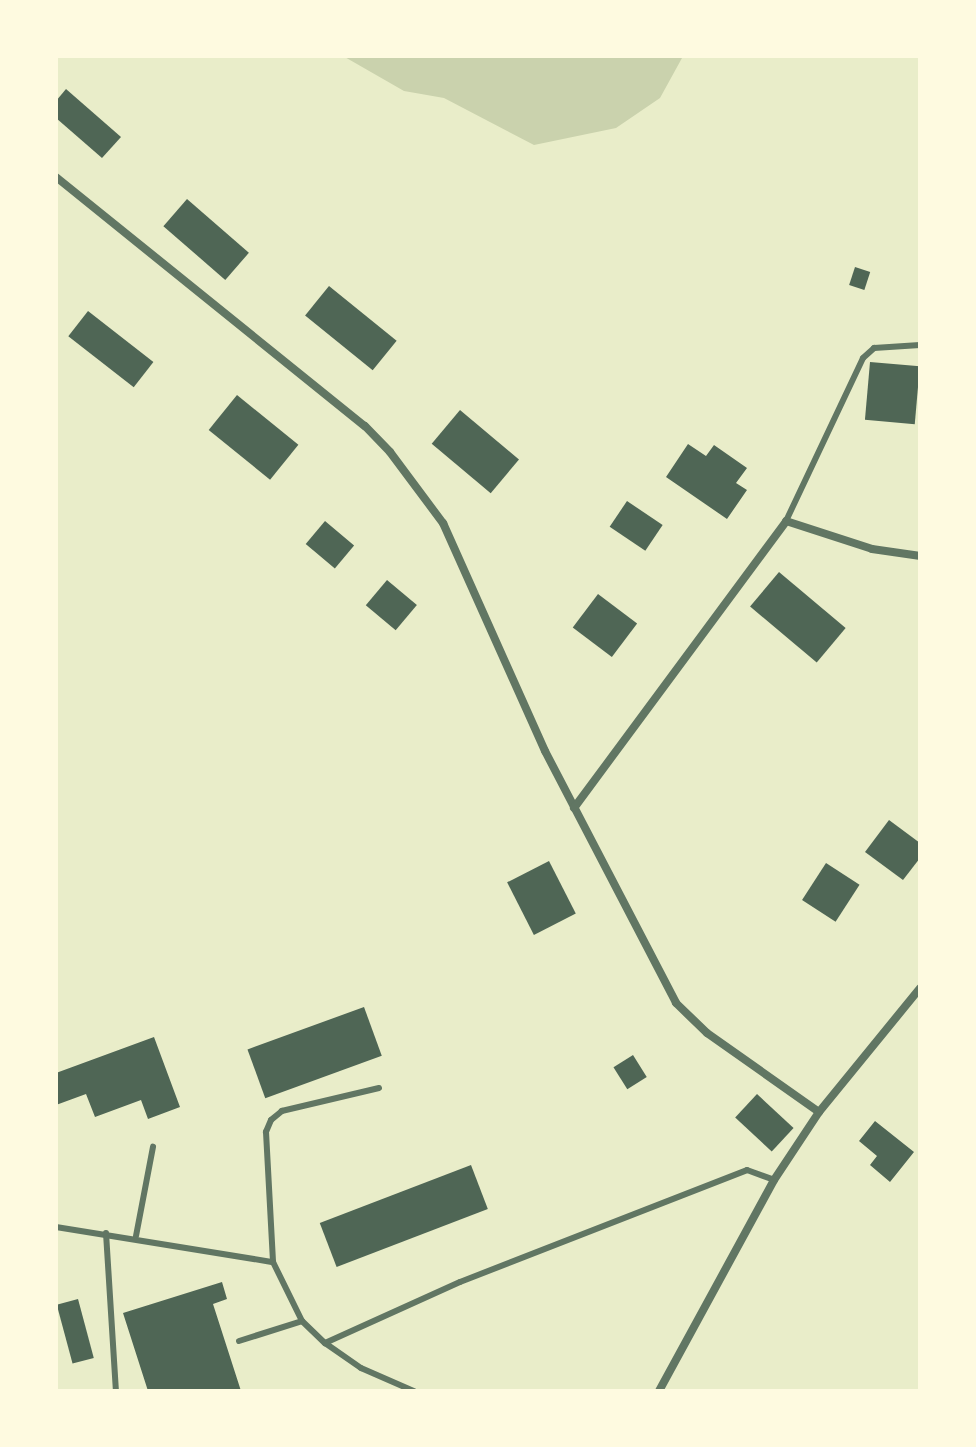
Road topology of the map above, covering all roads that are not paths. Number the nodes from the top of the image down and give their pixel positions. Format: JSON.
{"nodes":[{"id":1,"x":56,"y":177,"type":"edge"},
{"id":2,"x":920,"y":345,"type":"edge"},
{"id":3,"x":786,"y":521,"type":"junction"},
{"id":4,"x":920,"y":556,"type":"edge"},
{"id":5,"x":574,"y":808,"type":"junction"},
{"id":6,"x":920,"y":988,"type":"edge"},
{"id":7,"x":379,"y":1088,"type":"dead end"},
{"id":8,"x":819,"y":1112,"type":"junction"},
{"id":9,"x":153,"y":1147,"type":"dead end"},
{"id":10,"x":774,"y":1180,"type":"junction"},
{"id":11,"x":56,"y":1227,"type":"edge"},
{"id":12,"x":106,"y":1233,"type":"junction"},
{"id":13,"x":136,"y":1236,"type":"junction"},
{"id":14,"x":273,"y":1262,"type":"junction"},
{"id":15,"x":302,"y":1321,"type":"junction"},
{"id":16,"x":239,"y":1341,"type":"dead end"},
{"id":17,"x":325,"y":1343,"type":"junction"},
{"id":18,"x":116,"y":1391,"type":"edge"},
{"id":19,"x":414,"y":1391,"type":"edge"},
{"id":20,"x":659,"y":1391,"type":"edge"}],
"edges":[{"from":1,"to":5,"type":"street"},
{"from":2,"to":3,"type":"lane"},
{"from":3,"to":4,"type":"street"},
{"from":3,"to":5,"type":"street"},
{"from":5,"to":8,"type":"street"},
{"from":6,"to":8,"type":"street"},
{"from":7,"to":14,"type":"lane"},
{"from":8,"to":10,"type":"street"},
{"from":9,"to":13,"type":"lane"},
{"from":10,"to":17,"type":"lane"},
{"from":10,"to":20,"type":"street"},
{"from":11,"to":12,"type":"lane"},
{"from":12,"to":13,"type":"lane"},
{"from":12,"to":18,"type":"lane"},
{"from":13,"to":14,"type":"lane"},
{"from":14,"to":15,"type":"lane"},
{"from":15,"to":16,"type":"lane"},
{"from":15,"to":17,"type":"lane"},
{"from":17,"to":19,"type":"lane"}]}
